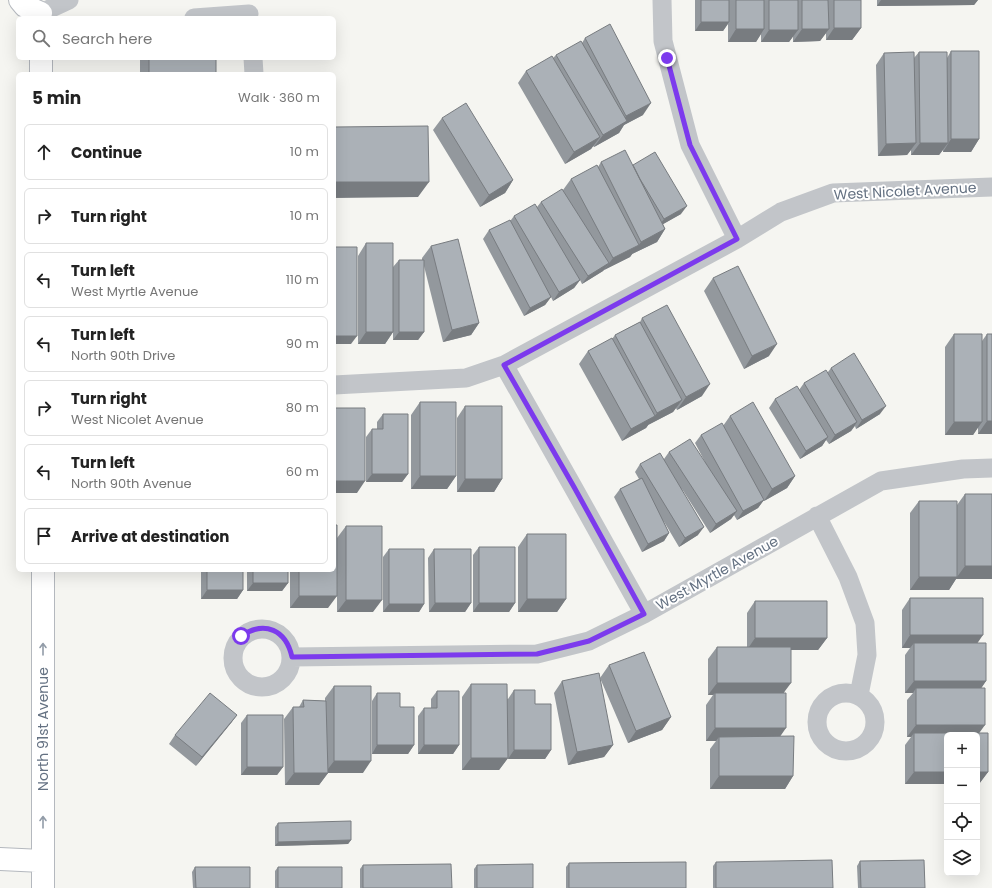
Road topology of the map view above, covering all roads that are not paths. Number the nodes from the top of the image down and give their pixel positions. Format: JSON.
{"nodes":[{"id":1,"x":20,"y":0,"type":"edge"},
{"id":2,"x":69,"y":0,"type":"edge"},
{"id":3,"x":662,"y":0,"type":"edge"},
{"id":4,"x":248,"y":11,"type":"edge"},
{"id":5,"x":45,"y":12,"type":"edge"},
{"id":6,"x":209,"y":16,"type":"edge"},
{"id":7,"x":41,"y":60,"type":"edge"},
{"id":8,"x":252,"y":60,"type":"edge"},
{"id":9,"x":41,"y":72,"type":"edge"},
{"id":10,"x":254,"y":72,"type":"edge"},
{"id":11,"x":992,"y":187,"type":"edge"},
{"id":12,"x":737,"y":239,"type":"junction"},
{"id":13,"x":504,"y":365,"type":"junction"},
{"id":14,"x":336,"y":384,"type":"edge"},
{"id":15,"x":992,"y":468,"type":"edge"},
{"id":16,"x":817,"y":516,"type":"junction"},
{"id":17,"x":43,"y":572,"type":"edge"},
{"id":18,"x":644,"y":614,"type":"junction"},
{"id":19,"x":292,"y":657,"type":"dead end"},
{"id":20,"x":859,"y":695,"type":"dead end"},
{"id":21,"x":0,"y":859,"type":"edge"},
{"id":22,"x":42,"y":860,"type":"junction"},
{"id":23,"x":43,"y":888,"type":"edge"}],
"edges":[{"from":1,"to":5,"type":"main road"},
{"from":2,"to":5,"type":"street"},
{"from":3,"to":12,"type":"street"},
{"from":4,"to":6,"type":"street"},
{"from":7,"to":9,"type":"main road"},
{"from":8,"to":10,"type":"street"},
{"from":11,"to":12,"type":"street","name":"West Nicolet Avenue"},
{"from":12,"to":13,"type":"street","name":"West Nicolet Avenue"},
{"from":13,"to":14,"type":"street","name":"West Nicolet Avenue"},
{"from":13,"to":18,"type":"street"},
{"from":15,"to":16,"type":"street","name":"West Myrtle Avenue"},
{"from":16,"to":18,"type":"street","name":"West Myrtle Avenue"},
{"from":16,"to":20,"type":"street"},
{"from":22,"to":17,"type":"main road","name":"North 91st Avenue","one_way":true},
{"from":18,"to":19,"type":"street","name":"West Myrtle Avenue"},
{"from":21,"to":22,"type":"main road"},
{"from":22,"to":23,"type":"main road","name":"North 91st Avenue"}]}
